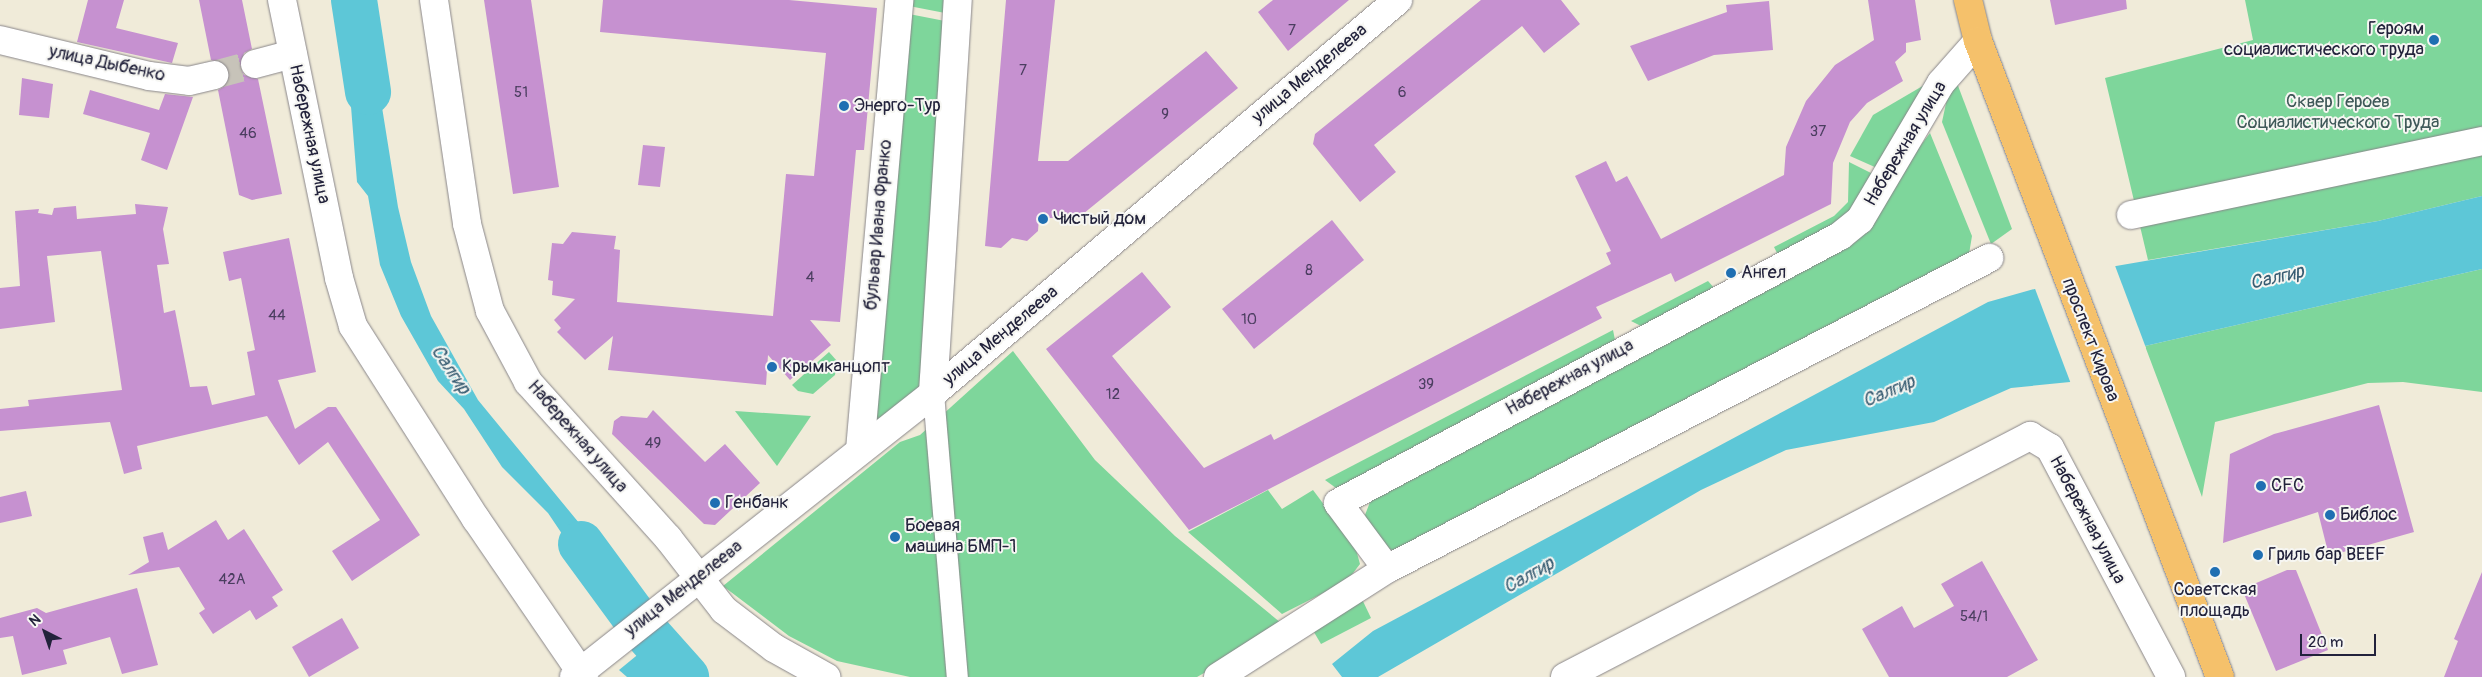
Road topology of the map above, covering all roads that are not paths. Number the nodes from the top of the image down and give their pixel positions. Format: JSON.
{"nodes":[{"id":1,"x":282,"y":0,"type":"edge"},
{"id":2,"x":434,"y":0,"type":"edge"},
{"id":3,"x":899,"y":0,"type":"edge"},
{"id":4,"x":958,"y":0,"type":"edge"},
{"id":5,"x":1398,"y":0,"type":"edge"},
{"id":6,"x":1968,"y":0,"type":"edge"},
{"id":7,"x":0,"y":40,"type":"edge"},
{"id":8,"x":1978,"y":41,"type":"junction"},
{"id":9,"x":293,"y":54,"type":"junction"},
{"id":10,"x":255,"y":64,"type":"tunnel mouth"},
{"id":11,"x":214,"y":75,"type":"tunnel mouth"},
{"id":12,"x":2482,"y":141,"type":"edge"},
{"id":13,"x":2132,"y":215,"type":"dead end"},
{"id":14,"x":1989,"y":258,"type":"dead end"},
{"id":15,"x":933,"y":393,"type":"junction"},
{"id":16,"x":860,"y":450,"type":"junction"},
{"id":17,"x":1387,"y":569,"type":"junction"},
{"id":18,"x":697,"y":578,"type":"junction"},
{"id":19,"x":583,"y":672,"type":"edge"},
{"id":20,"x":826,"y":677,"type":"edge"},
{"id":21,"x":957,"y":677,"type":"edge"},
{"id":22,"x":1218,"y":677,"type":"edge"},
{"id":23,"x":1565,"y":677,"type":"edge"},
{"id":24,"x":2171,"y":677,"type":"edge"},
{"id":25,"x":2220,"y":677,"type":"edge"}],
"edges":[{"from":1,"to":9,"type":"street","name":"Набережная улица"},
{"from":2,"to":18,"type":"street","name":"Набережная улица"},
{"from":3,"to":16,"type":"street","name":"бульвар Ивана Франко"},
{"from":4,"to":15,"type":"street"},
{"from":5,"to":15,"type":"street","name":"улица Менделеева"},
{"from":6,"to":8,"type":"main road","name":"проспект Кирова"},
{"from":7,"to":11,"type":"street","name":"улица Дыбенко"},
{"from":8,"to":17,"type":"street","name":"Набережная улица"},
{"from":8,"to":25,"type":"main road","name":"проспект Кирова"},
{"from":9,"to":10,"type":"street"},
{"from":9,"to":19,"type":"street","name":"Набережная улица"},
{"from":12,"to":13,"type":"street"},
{"from":14,"to":17,"type":"street"},
{"from":15,"to":16,"type":"street","name":"улица Менделеева"},
{"from":15,"to":21,"type":"street"},
{"from":16,"to":18,"type":"street","name":"улица Менделеева"},
{"from":17,"to":22,"type":"street"},
{"from":18,"to":19,"type":"street","name":"улица Менделеева"},
{"from":18,"to":20,"type":"street","name":"Набережная улица"},
{"from":23,"to":24,"type":"street","name":"Набережная улица"}]}
